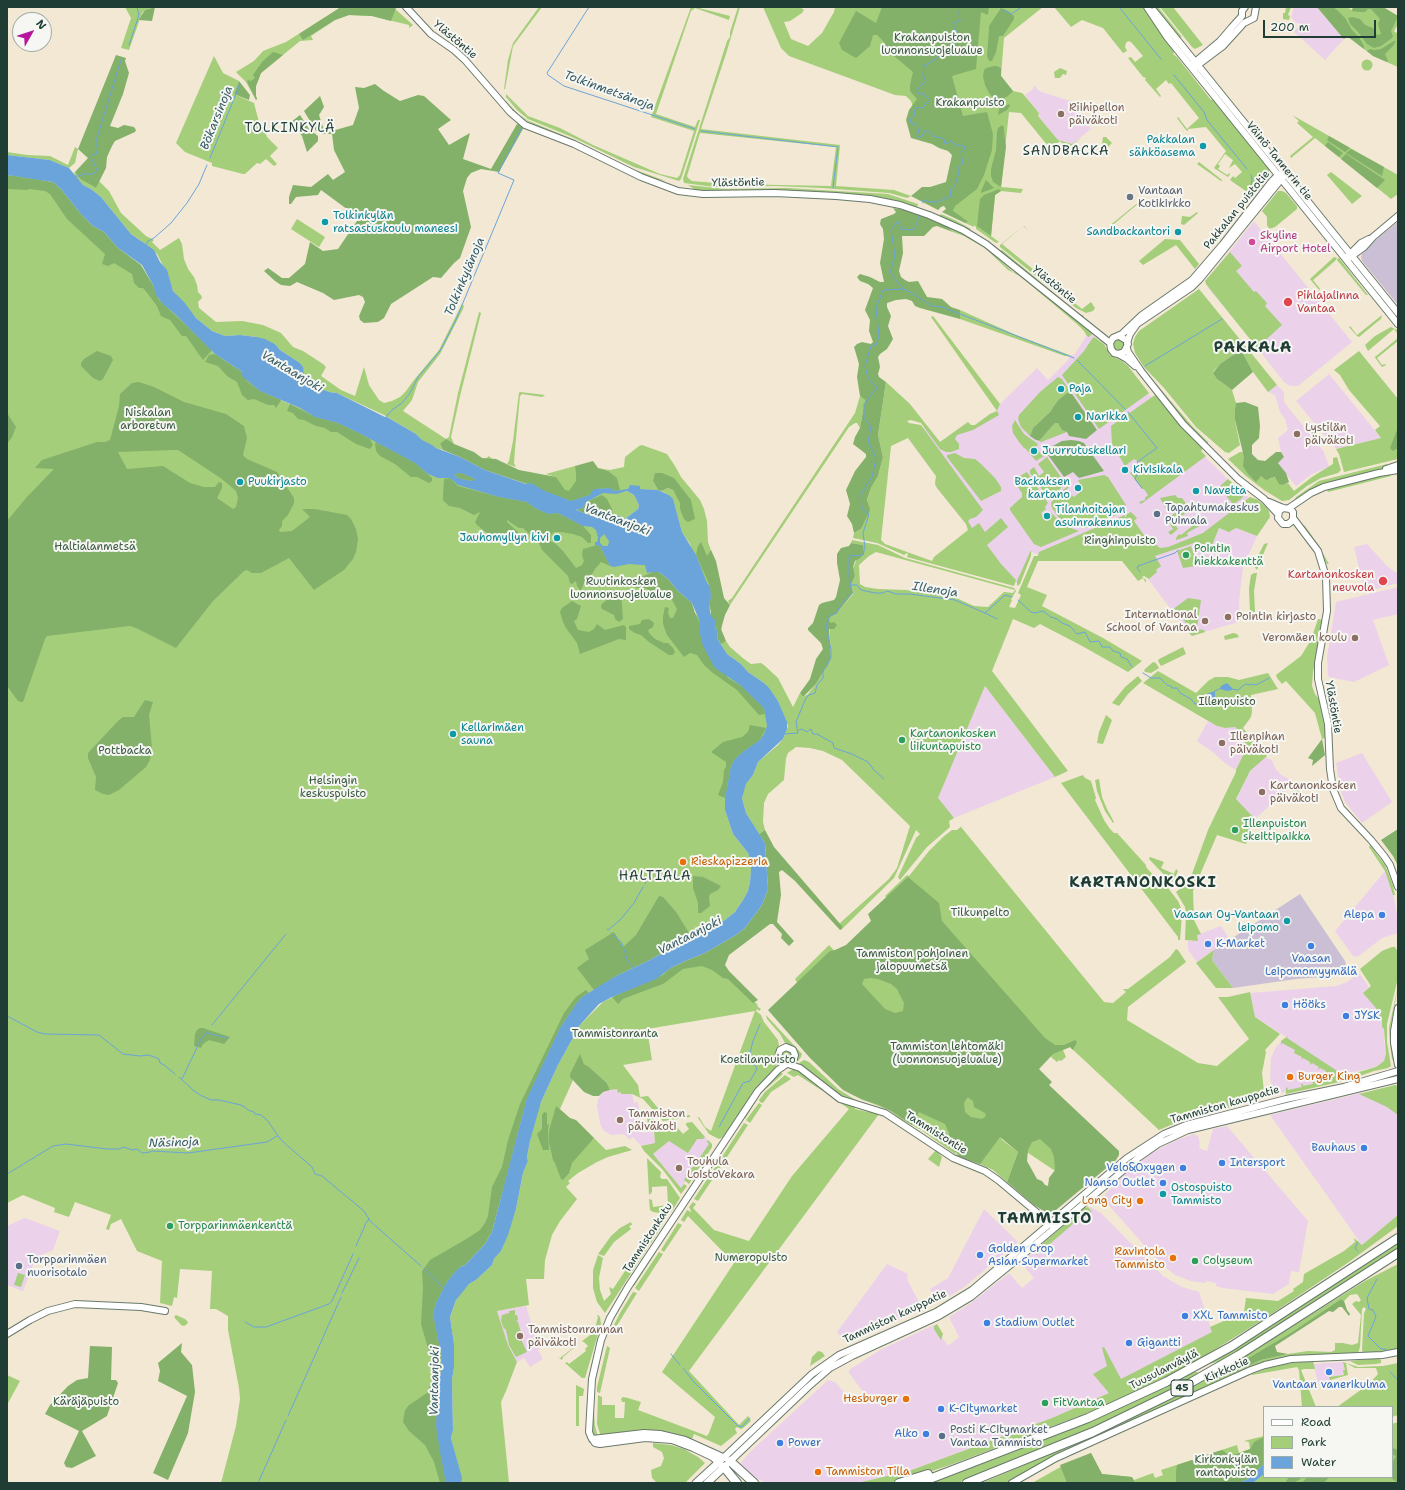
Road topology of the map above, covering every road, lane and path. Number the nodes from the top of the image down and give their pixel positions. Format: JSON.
{"nodes":[{"id":1,"x":406,"y":7,"type":"edge"},
{"id":2,"x":1147,"y":7,"type":"edge"},
{"id":3,"x":1150,"y":7,"type":"edge"},
{"id":4,"x":1245,"y":7,"type":"edge"},
{"id":5,"x":1254,"y":8,"type":"edge"},
{"id":6,"x":1242,"y":16,"type":"junction"},
{"id":7,"x":1248,"y":21,"type":"junction"},
{"id":8,"x":1195,"y":65,"type":"junction"},
{"id":9,"x":1281,"y":176,"type":"junction"},
{"id":10,"x":1398,"y":216,"type":"edge"},
{"id":11,"x":1351,"y":255,"type":"junction"},
{"id":12,"x":1346,"y":259,"type":"junction"},
{"id":13,"x":1398,"y":313,"type":"edge"},
{"id":14,"x":1398,"y":324,"type":"edge"},
{"id":15,"x":1094,"y":330,"type":"junction"},
{"id":16,"x":1118,"y":336,"type":"junction"},
{"id":17,"x":1110,"y":343,"type":"junction"},
{"id":18,"x":1127,"y":345,"type":"junction"},
{"id":19,"x":1118,"y":354,"type":"junction"},
{"id":20,"x":1141,"y":371,"type":"junction"},
{"id":21,"x":1398,"y":465,"type":"edge"},
{"id":22,"x":1398,"y":470,"type":"edge"},
{"id":23,"x":1379,"y":473,"type":"junction"},
{"id":24,"x":1306,"y":498,"type":"junction"},
{"id":25,"x":1264,"y":500,"type":"junction"},
{"id":26,"x":1286,"y":508,"type":"junction"},
{"id":27,"x":1278,"y":513,"type":"junction"},
{"id":28,"x":1293,"y":516,"type":"junction"},
{"id":29,"x":1288,"y":524,"type":"junction"},
{"id":30,"x":1308,"y":538,"type":"junction"},
{"id":31,"x":1398,"y":888,"type":"edge"},
{"id":32,"x":1398,"y":1008,"type":"edge"},
{"id":33,"x":1396,"y":1025,"type":"junction"},
{"id":34,"x":1398,"y":1040,"type":"edge"},
{"id":35,"x":795,"y":1056,"type":"junction"},
{"id":36,"x":779,"y":1060,"type":"junction"},
{"id":37,"x":788,"y":1064,"type":"junction"},
{"id":38,"x":1398,"y":1065,"type":"edge"},
{"id":39,"x":800,"y":1068,"type":"junction"},
{"id":40,"x":778,"y":1070,"type":"junction"},
{"id":41,"x":1398,"y":1071,"type":"edge"},
{"id":42,"x":1398,"y":1079,"type":"edge"},
{"id":43,"x":1053,"y":1226,"type":"junction"},
{"id":44,"x":1398,"y":1238,"type":"edge"},
{"id":45,"x":1398,"y":1253,"type":"edge"},
{"id":46,"x":165,"y":1311,"type":"dead end"},
{"id":47,"x":7,"y":1334,"type":"edge"},
{"id":48,"x":1398,"y":1352,"type":"edge"},
{"id":49,"x":983,"y":1459,"type":"junction"},
{"id":50,"x":724,"y":1462,"type":"junction"},
{"id":51,"x":696,"y":1483,"type":"edge"},
{"id":52,"x":707,"y":1483,"type":"edge"},
{"id":53,"x":737,"y":1483,"type":"edge"},
{"id":54,"x":754,"y":1483,"type":"edge"},
{"id":55,"x":899,"y":1483,"type":"edge"},
{"id":56,"x":920,"y":1483,"type":"edge"},
{"id":57,"x":967,"y":1483,"type":"edge"},
{"id":58,"x":1012,"y":1483,"type":"edge"}],
"edges":[{"from":1,"to":15,"type":"main road","name":"Ylästöntie"},
{"from":2,"to":8,"type":"main road","name":"Väinö Tannerin tie"},
{"from":3,"to":8,"type":"main road","name":"Väinö Tannerin tie"},
{"from":4,"to":6,"type":"main road"},
{"from":5,"to":7,"type":"main road"},
{"from":6,"to":7,"type":"main road"},
{"from":6,"to":8,"type":"main road"},
{"from":7,"to":8,"type":"main road"},
{"from":8,"to":9,"type":"main road","name":"Väinö Tannerin tie"},
{"from":9,"to":11,"type":"main road","name":"Väinö Tannerin tie"},
{"from":9,"to":12,"type":"main road","name":"Väinö Tannerin tie"},
{"from":9,"to":16,"type":"main road","name":"Pakkalan puistotie"},
{"from":9,"to":18,"type":"main road","name":"Pakkalan puistotie"},
{"from":10,"to":11,"type":"main road"},
{"from":11,"to":12,"type":"main road"},
{"from":11,"to":13,"type":"main road","name":"Väinö Tannerin tie"},
{"from":12,"to":14,"type":"main road","name":"Väinö Tannerin tie"},
{"from":15,"to":16,"type":"main road","name":"Ylästöntie"},
{"from":15,"to":17,"type":"main road","name":"Ylästöntie"},
{"from":16,"to":17,"type":"main road"},
{"from":16,"to":18,"type":"main road"},
{"from":17,"to":19,"type":"main road"},
{"from":18,"to":19,"type":"main road"},
{"from":18,"to":20,"type":"main road"},
{"from":19,"to":20,"type":"main road"},
{"from":20,"to":25,"type":"main road"},
{"from":21,"to":23,"type":"main road"},
{"from":22,"to":23,"type":"main road"},
{"from":23,"to":24,"type":"main road"},
{"from":24,"to":26,"type":"main road"},
{"from":24,"to":28,"type":"main road"},
{"from":25,"to":26,"type":"main road"},
{"from":25,"to":27,"type":"main road"},
{"from":26,"to":27,"type":"main road"},
{"from":26,"to":28,"type":"main road"},
{"from":27,"to":29,"type":"main road"},
{"from":28,"to":29,"type":"main road"},
{"from":28,"to":30,"type":"main road","name":"Ylästöntie"},
{"from":29,"to":30,"type":"main road","name":"Ylästöntie"},
{"from":30,"to":31,"type":"main road","name":"Ylästöntie"},
{"from":32,"to":33,"type":"main road"},
{"from":33,"to":34,"type":"main road"},
{"from":33,"to":38,"type":"main road"},
{"from":35,"to":36,"type":"main road"},
{"from":35,"to":37,"type":"main road"},
{"from":35,"to":39,"type":"main road","name":"Tammistontie"},
{"from":36,"to":37,"type":"main road"},
{"from":36,"to":40,"type":"main road"},
{"from":37,"to":39,"type":"main road","name":"Tammistontie"},
{"from":37,"to":40,"type":"main road","name":"Tammistonkatu"},
{"from":39,"to":43,"type":"main road","name":"Tammistontie"},
{"from":40,"to":50,"type":"main road","name":"Tammistonkatu"},
{"from":41,"to":43,"type":"main road","name":"Tammiston kauppatie"},
{"from":42,"to":43,"type":"main road","name":"Tammiston kauppatie"},
{"from":43,"to":50,"type":"main road","name":"Tammiston kauppatie"},
{"from":44,"to":49,"type":"highway","name":"Tuusulanväylä","number":"45"},
{"from":45,"to":57,"type":"highway","number":"45"},
{"from":46,"to":47,"type":"main road"},
{"from":48,"to":58,"type":"main road","name":"Kirkkotie"},
{"from":49,"to":55,"type":"highway"},
{"from":49,"to":56,"type":"highway","name":"Tuusulanväylä","number":"45"},
{"from":50,"to":51,"type":"main road","name":"Tammiston kauppatie"},
{"from":50,"to":52,"type":"main road","name":"Tammiston kauppatie"},
{"from":50,"to":53,"type":"highway"},
{"from":50,"to":54,"type":"highway"}]}
